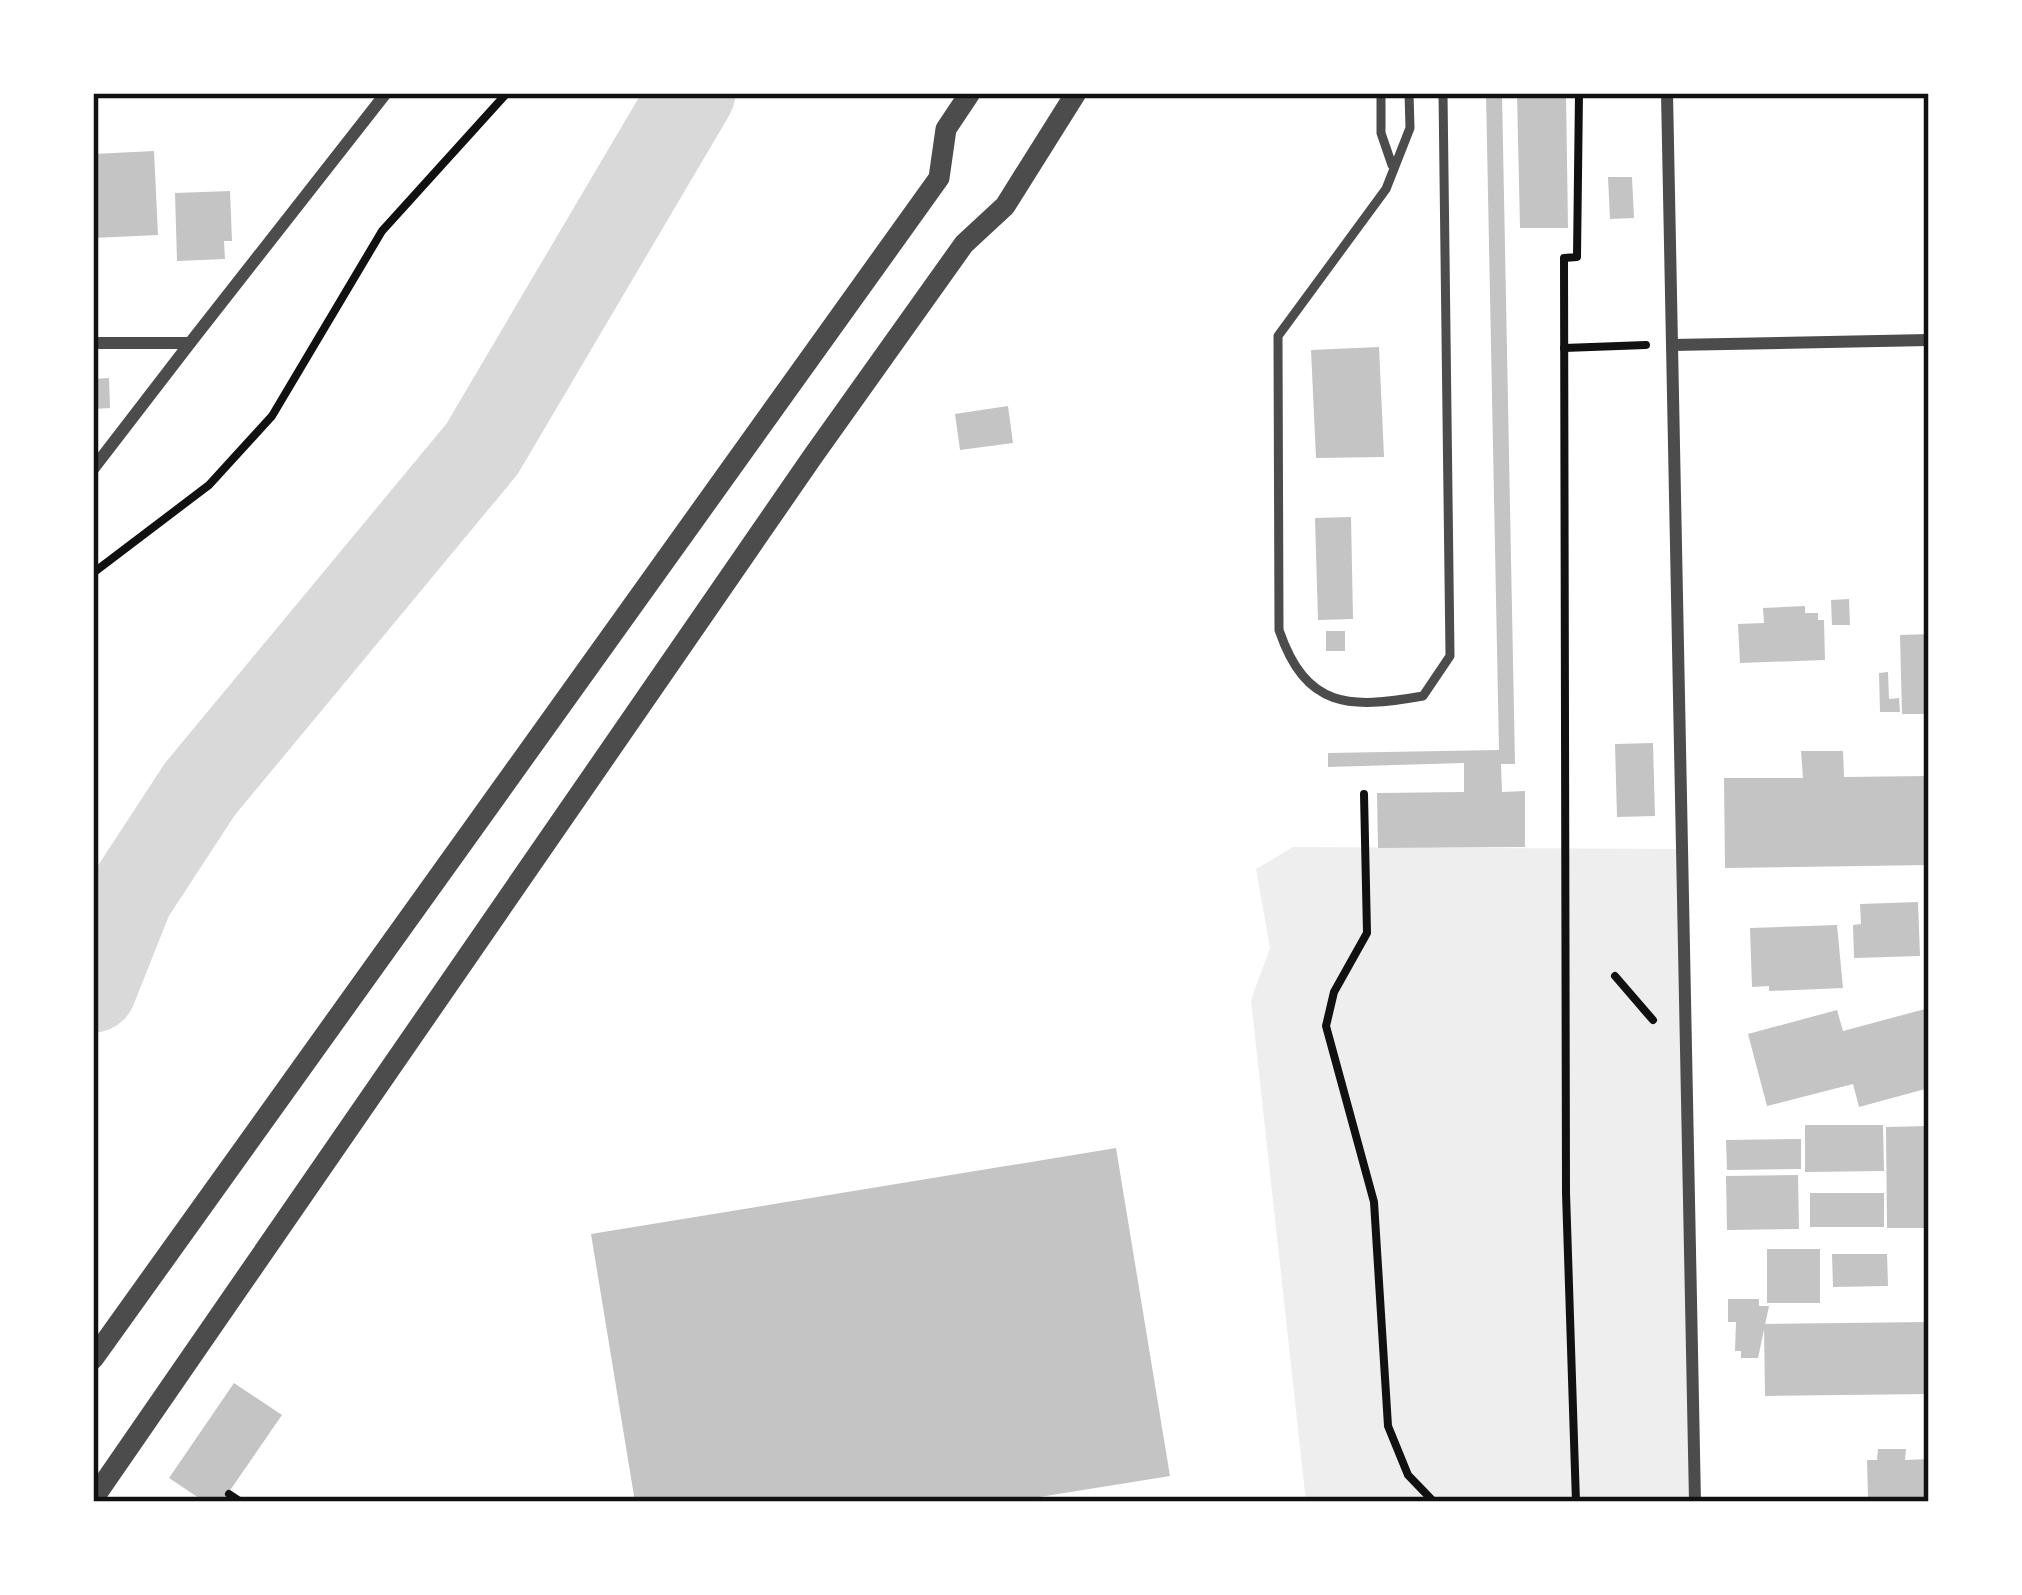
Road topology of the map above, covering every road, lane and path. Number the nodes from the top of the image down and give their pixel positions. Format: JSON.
{"nodes":[{"id":1,"x":386,"y":93,"type":"edge"},
{"id":2,"x":507,"y":93,"type":"edge"},
{"id":3,"x":970,"y":93,"type":"edge"},
{"id":4,"x":1076,"y":93,"type":"edge"},
{"id":5,"x":1381,"y":93,"type":"edge"},
{"id":6,"x":1409,"y":93,"type":"edge"},
{"id":7,"x":1443,"y":93,"type":"edge"},
{"id":8,"x":1579,"y":93,"type":"edge"},
{"id":9,"x":1667,"y":93,"type":"edge"},
{"id":10,"x":1392,"y":165,"type":"junction"},
{"id":11,"x":1929,"y":340,"type":"edge"},
{"id":12,"x":93,"y":344,"type":"edge"},
{"id":13,"x":190,"y":344,"type":"junction"},
{"id":14,"x":1672,"y":345,"type":"junction"},
{"id":15,"x":1564,"y":348,"type":"junction"},
{"id":16,"x":93,"y":469,"type":"edge"},
{"id":17,"x":93,"y":573,"type":"edge"},
{"id":18,"x":1364,"y":794,"type":"dead end"},
{"id":19,"x":93,"y":1359,"type":"edge"},
{"id":20,"x":229,"y":1494,"type":"dead end"},
{"id":21,"x":93,"y":1499,"type":"edge"},
{"id":22,"x":241,"y":1502,"type":"edge"},
{"id":23,"x":1434,"y":1502,"type":"edge"},
{"id":24,"x":1576,"y":1502,"type":"edge"},
{"id":25,"x":1695,"y":1502,"type":"edge"}],
"edges":[{"from":1,"to":13,"type":"street"},
{"from":2,"to":17,"type":"path"},
{"from":3,"to":19,"type":"street"},
{"from":4,"to":21,"type":"street"},
{"from":5,"to":10,"type":"lane"},
{"from":6,"to":10,"type":"lane"},
{"from":7,"to":10,"type":"lane"},
{"from":8,"to":15,"type":"path"},
{"from":9,"to":14,"type":"street"},
{"from":11,"to":14,"type":"street"},
{"from":12,"to":13,"type":"street"},
{"from":13,"to":16,"type":"street"},
{"from":14,"to":15,"type":"path"},
{"from":14,"to":25,"type":"street"},
{"from":15,"to":24,"type":"path"},
{"from":18,"to":23,"type":"path"},
{"from":20,"to":22,"type":"path"}]}
